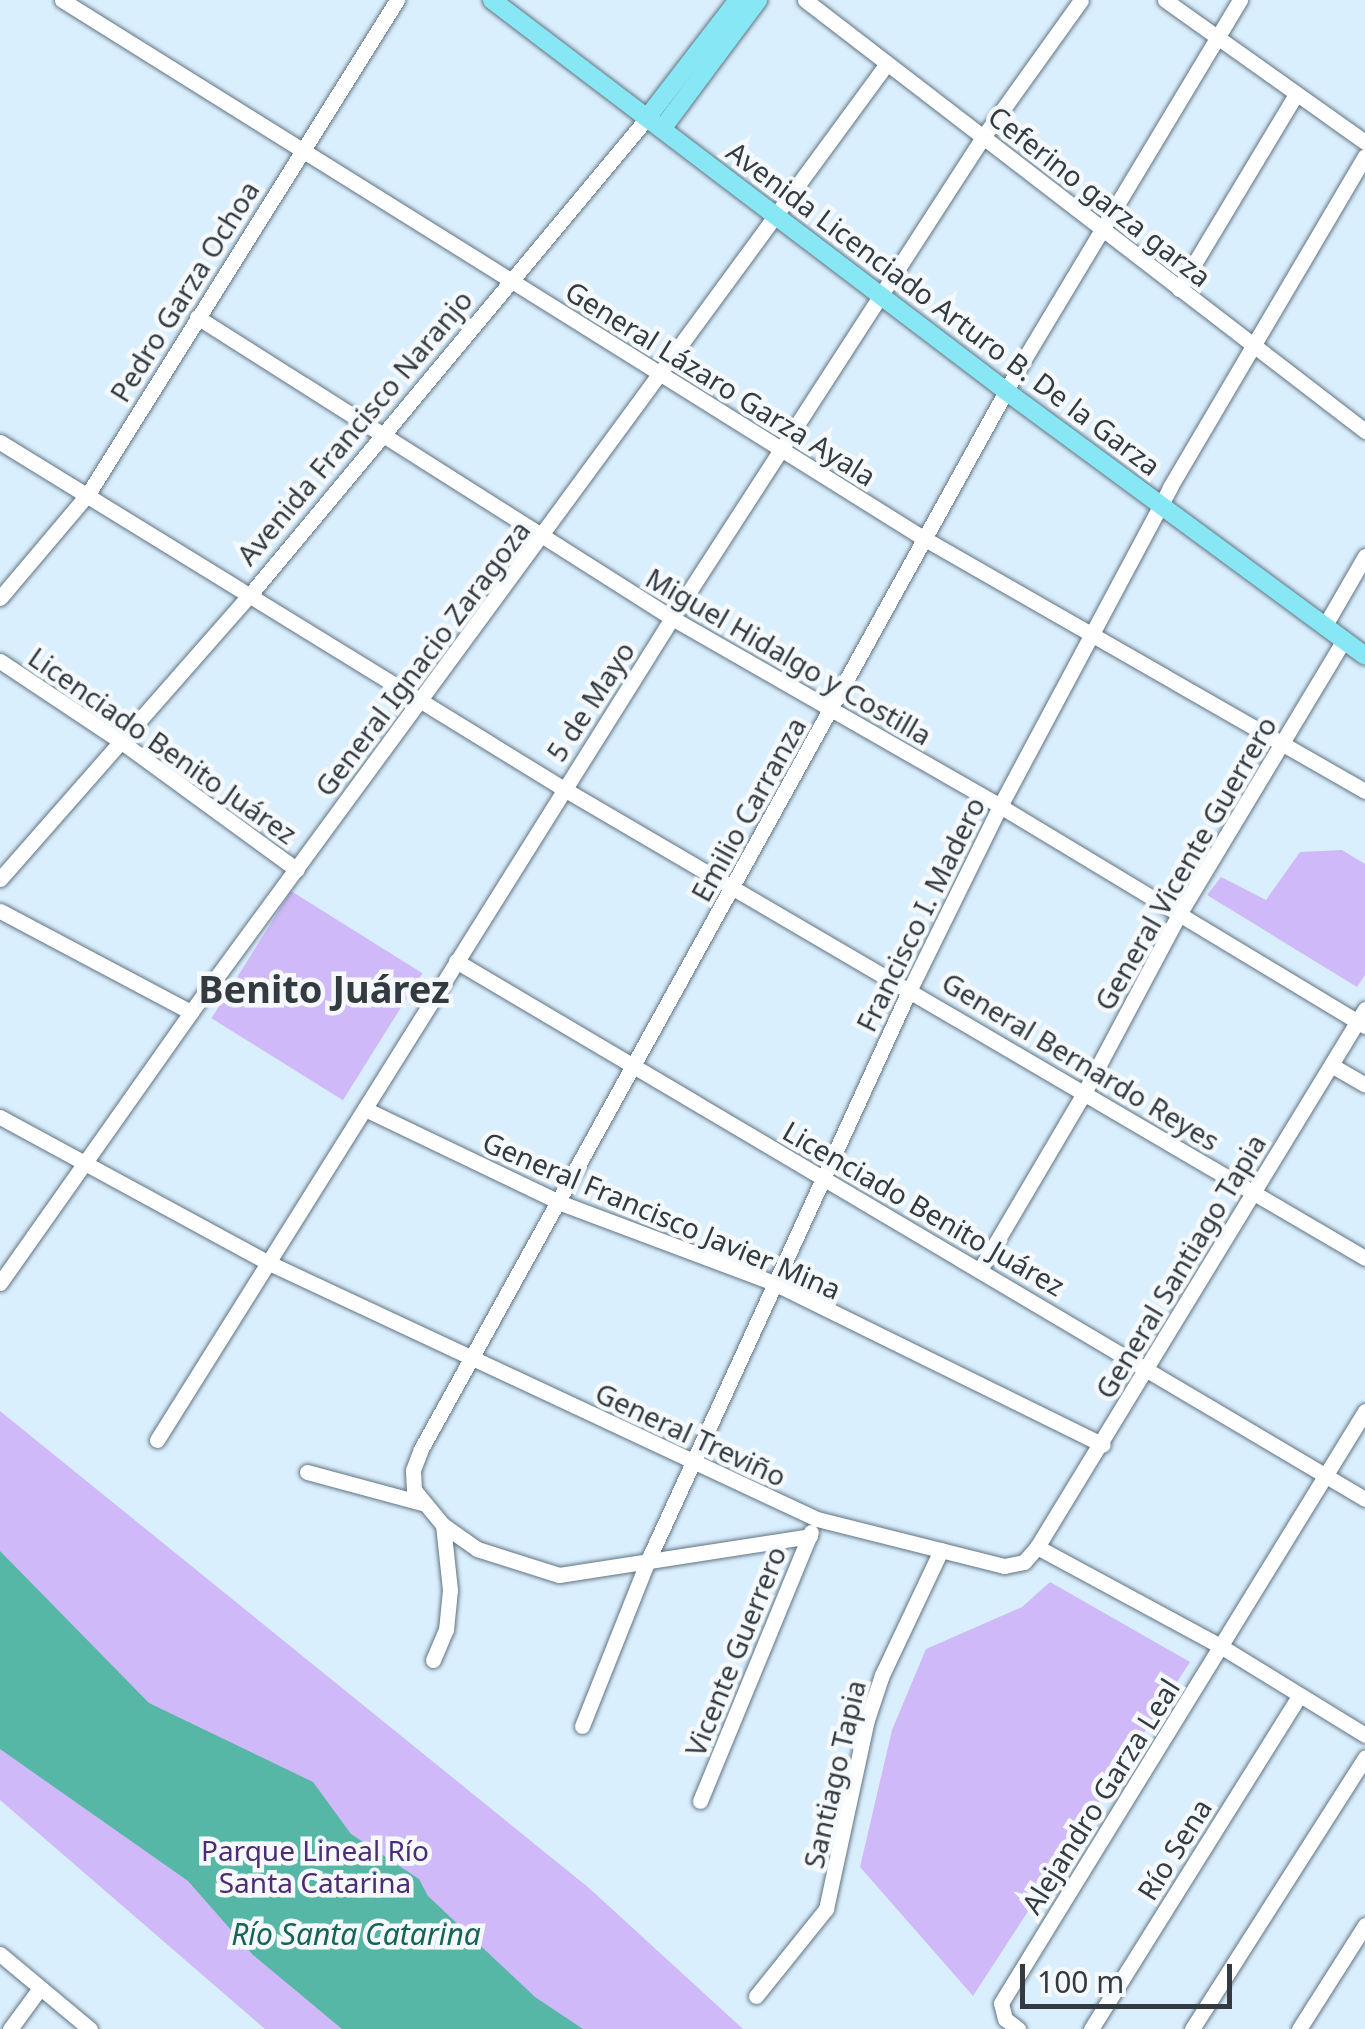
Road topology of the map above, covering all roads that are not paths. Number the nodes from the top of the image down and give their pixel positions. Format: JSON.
{"nodes":[{"id":1,"x":62,"y":0,"type":"edge"},
{"id":2,"x":397,"y":0,"type":"edge"},
{"id":3,"x":492,"y":0,"type":"edge"},
{"id":4,"x":738,"y":0,"type":"edge"},
{"id":5,"x":758,"y":0,"type":"edge"},
{"id":6,"x":804,"y":0,"type":"edge"},
{"id":7,"x":1081,"y":0,"type":"edge"},
{"id":8,"x":1165,"y":0,"type":"edge"},
{"id":9,"x":1240,"y":0,"type":"edge"},
{"id":10,"x":1219,"y":35,"type":"junction"},
{"id":11,"x":886,"y":65,"type":"junction"},
{"id":12,"x":1296,"y":94,"type":"junction"},
{"id":13,"x":654,"y":123,"type":"junction"},
{"id":14,"x":982,"y":138,"type":"junction"},
{"id":15,"x":1365,"y":142,"type":"edge"},
{"id":16,"x":300,"y":150,"type":"junction"},
{"id":17,"x":1365,"y":156,"type":"edge"},
{"id":18,"x":773,"y":215,"type":"junction"},
{"id":19,"x":1103,"y":231,"type":"junction"},
{"id":20,"x":511,"y":282,"type":"junction"},
{"id":21,"x":1179,"y":289,"type":"junction"},
{"id":22,"x":880,"y":296,"type":"junction"},
{"id":23,"x":196,"y":317,"type":"junction"},
{"id":24,"x":1256,"y":348,"type":"junction"},
{"id":25,"x":660,"y":376,"type":"junction"},
{"id":26,"x":1006,"y":391,"type":"junction"},
{"id":27,"x":1365,"y":431,"type":"edge"},
{"id":28,"x":380,"y":437,"type":"junction"},
{"id":29,"x":0,"y":442,"type":"edge"},
{"id":30,"x":783,"y":452,"type":"junction"},
{"id":31,"x":88,"y":494,"type":"junction"},
{"id":32,"x":1160,"y":507,"type":"junction"},
{"id":33,"x":543,"y":538,"type":"junction"},
{"id":34,"x":925,"y":540,"type":"junction"},
{"id":35,"x":1365,"y":556,"type":"edge"},
{"id":36,"x":248,"y":597,"type":"junction"},
{"id":37,"x":0,"y":598,"type":"edge"},
{"id":38,"x":672,"y":618,"type":"junction"},
{"id":39,"x":1324,"y":627,"type":"junction"},
{"id":40,"x":1092,"y":632,"type":"junction"},
{"id":41,"x":1344,"y":640,"type":"junction"},
{"id":42,"x":1365,"y":656,"type":"edge"},
{"id":43,"x":0,"y":661,"type":"edge"},
{"id":44,"x":420,"y":700,"type":"junction"},
{"id":45,"x":831,"y":713,"type":"junction"},
{"id":46,"x":122,"y":743,"type":"junction"},
{"id":47,"x":1282,"y":743,"type":"junction"},
{"id":48,"x":564,"y":788,"type":"junction"},
{"id":49,"x":1365,"y":791,"type":"edge"},
{"id":50,"x":1000,"y":806,"type":"junction"},
{"id":51,"x":297,"y":870,"type":"junction"},
{"id":52,"x":0,"y":878,"type":"edge"},
{"id":53,"x":734,"y":886,"type":"junction"},
{"id":54,"x":0,"y":912,"type":"edge"},
{"id":55,"x":1178,"y":916,"type":"junction"},
{"id":56,"x":456,"y":961,"type":"junction"},
{"id":57,"x":910,"y":988,"type":"junction"},
{"id":58,"x":191,"y":1012,"type":"junction"},
{"id":59,"x":1363,"y":1019,"type":"edge"},
{"id":60,"x":1331,"y":1065,"type":"junction"},
{"id":61,"x":630,"y":1067,"type":"junction"},
{"id":62,"x":1365,"y":1085,"type":"edge"},
{"id":63,"x":1084,"y":1093,"type":"junction"},
{"id":64,"x":364,"y":1109,"type":"junction"},
{"id":65,"x":0,"y":1116,"type":"edge"},
{"id":66,"x":83,"y":1162,"type":"junction"},
{"id":67,"x":822,"y":1178,"type":"junction"},
{"id":68,"x":1252,"y":1191,"type":"junction"},
{"id":69,"x":560,"y":1203,"type":"junction"},
{"id":70,"x":1365,"y":1258,"type":"edge"},
{"id":71,"x":266,"y":1262,"type":"junction"},
{"id":72,"x":981,"y":1268,"type":"junction"},
{"id":73,"x":0,"y":1283,"type":"edge"},
{"id":74,"x":776,"y":1284,"type":"junction"},
{"id":75,"x":470,"y":1358,"type":"junction"},
{"id":76,"x":1149,"y":1369,"type":"junction"},
{"id":77,"x":1365,"y":1412,"type":"edge"},
{"id":78,"x":157,"y":1440,"type":"dead end"},
{"id":79,"x":1103,"y":1445,"type":"junction"},
{"id":80,"x":693,"y":1464,"type":"junction"},
{"id":81,"x":307,"y":1472,"type":"dead end"},
{"id":82,"x":1326,"y":1476,"type":"junction"},
{"id":83,"x":1365,"y":1499,"type":"edge"},
{"id":84,"x":422,"y":1503,"type":"junction"},
{"id":85,"x":817,"y":1519,"type":"junction"},
{"id":86,"x":443,"y":1525,"type":"junction"},
{"id":87,"x":810,"y":1536,"type":"junction"},
{"id":88,"x":1037,"y":1547,"type":"junction"},
{"id":89,"x":941,"y":1550,"type":"junction"},
{"id":90,"x":649,"y":1558,"type":"junction"},
{"id":91,"x":1222,"y":1647,"type":"junction"},
{"id":92,"x":433,"y":1660,"type":"dead end"},
{"id":93,"x":1299,"y":1696,"type":"junction"},
{"id":94,"x":582,"y":1726,"type":"dead end"},
{"id":95,"x":1365,"y":1735,"type":"edge"},
{"id":96,"x":1365,"y":1756,"type":"edge"},
{"id":97,"x":700,"y":1801,"type":"dead end"},
{"id":98,"x":1365,"y":1925,"type":"edge"},
{"id":99,"x":0,"y":1954,"type":"edge"},
{"id":100,"x":40,"y":1988,"type":"junction"},
{"id":101,"x":756,"y":1996,"type":"dead end"},
{"id":102,"x":1013,"y":2026,"type":"edge"},
{"id":103,"x":10,"y":2029,"type":"edge"},
{"id":104,"x":90,"y":2029,"type":"edge"},
{"id":105,"x":1091,"y":2029,"type":"edge"},
{"id":106,"x":1192,"y":2029,"type":"edge"},
{"id":107,"x":1299,"y":2029,"type":"edge"}],
"edges":[{"from":1,"to":16,"type":"street","name":"General Lázaro Garza Ayala"},
{"from":2,"to":16,"type":"street","name":"Pedro Garza Ochoa"},
{"from":3,"to":13,"type":"main road","name":"Avenida Licenciado Arturo B. De la Garza"},
{"from":4,"to":13,"type":"main road","name":"Avenida Francisco Naranjo"},
{"from":5,"to":13,"type":"main road","name":"Avenida Francisco Naranjo"},
{"from":6,"to":11,"type":"street","name":"Ceferino garza garza"},
{"from":7,"to":14,"type":"street","name":"5 de Mayo"},
{"from":8,"to":10,"type":"street"},
{"from":9,"to":10,"type":"street","name":"Emilio Carranza"},
{"from":10,"to":12,"type":"street"},
{"from":10,"to":19,"type":"street","name":"Emilio Carranza"},
{"from":11,"to":14,"type":"street","name":"Ceferino garza garza"},
{"from":11,"to":18,"type":"street","name":"General Ignacio Zaragoza"},
{"from":12,"to":15,"type":"street"},
{"from":12,"to":21,"type":"street"},
{"from":13,"to":18,"type":"main road","name":"Avenida Licenciado Arturo B. De la Garza"},
{"from":13,"to":20,"type":"street","name":"Avenida Francisco Naranjo"},
{"from":14,"to":19,"type":"street","name":"Ceferino garza garza"},
{"from":14,"to":22,"type":"street","name":"5 de Mayo"},
{"from":16,"to":20,"type":"street","name":"General Lázaro Garza Ayala"},
{"from":16,"to":23,"type":"street","name":"Pedro Garza Ochoa"},
{"from":17,"to":24,"type":"street","name":"Francisco I. Madero"},
{"from":18,"to":22,"type":"main road","name":"Avenida Licenciado Arturo B. De la Garza"},
{"from":18,"to":25,"type":"street","name":"General Ignacio Zaragoza"},
{"from":19,"to":21,"type":"street","name":"Ceferino garza garza"},
{"from":19,"to":26,"type":"street","name":"Emilio Carranza"},
{"from":20,"to":25,"type":"street","name":"General Lázaro Garza Ayala"},
{"from":20,"to":28,"type":"street","name":"Avenida Francisco Naranjo"},
{"from":21,"to":24,"type":"street","name":"Ceferino garza garza"},
{"from":22,"to":26,"type":"main road","name":"Avenida Licenciado Arturo B. De la Garza"},
{"from":22,"to":30,"type":"street","name":"5 de Mayo"},
{"from":23,"to":28,"type":"street","name":"Miguel Hidalgo y Costilla"},
{"from":23,"to":31,"type":"street","name":"Pedro Garza Ochoa"},
{"from":24,"to":27,"type":"street","name":"Ceferino garza garza"},
{"from":24,"to":32,"type":"street","name":"Francisco I. Madero"},
{"from":25,"to":30,"type":"street","name":"General Lázaro Garza Ayala"},
{"from":25,"to":33,"type":"street","name":"General Ignacio Zaragoza"},
{"from":26,"to":32,"type":"main road","name":"Avenida Licenciado Arturo B. De la Garza"},
{"from":26,"to":34,"type":"street","name":"Emilio Carranza"},
{"from":28,"to":33,"type":"street","name":"Miguel Hidalgo y Costilla"},
{"from":28,"to":36,"type":"street","name":"Avenida Francisco Naranjo"},
{"from":29,"to":31,"type":"street","name":"General Bernardo Reyes"},
{"from":30,"to":34,"type":"street","name":"General Lázaro Garza Ayala"},
{"from":30,"to":38,"type":"street","name":"5 de Mayo"},
{"from":31,"to":36,"type":"street","name":"General Bernardo Reyes"},
{"from":31,"to":37,"type":"street","name":"Pedro Garza Ochoa"},
{"from":32,"to":39,"type":"main road","name":"Avenida Licenciado Arturo B. De la Garza"},
{"from":32,"to":40,"type":"street","name":"Francisco I. Madero"},
{"from":33,"to":38,"type":"street","name":"Miguel Hidalgo y Costilla"},
{"from":33,"to":44,"type":"street","name":"General Ignacio Zaragoza"},
{"from":34,"to":40,"type":"street","name":"General Lázaro Garza Ayala"},
{"from":34,"to":45,"type":"street","name":"Emilio Carranza"},
{"from":35,"to":39,"type":"street"},
{"from":36,"to":44,"type":"street","name":"General Bernardo Reyes"},
{"from":36,"to":46,"type":"street","name":"Avenida Francisco Naranjo"},
{"from":38,"to":45,"type":"street","name":"Miguel Hidalgo y Costilla"},
{"from":38,"to":48,"type":"street","name":"5 de Mayo"},
{"from":39,"to":41,"type":"main road","name":"Avenida Licenciado Arturo B. De la Garza"},
{"from":40,"to":47,"type":"street","name":"General Lázaro Garza Ayala"},
{"from":40,"to":50,"type":"street","name":"Francisco I. Madero"},
{"from":41,"to":42,"type":"main road","name":"Avenida Licenciado Arturo B. De la Garza"},
{"from":41,"to":47,"type":"street","name":"General Vicente Guerrero"},
{"from":43,"to":46,"type":"street","name":"Licenciado Benito Juárez"},
{"from":44,"to":48,"type":"street","name":"General Bernardo Reyes"},
{"from":44,"to":51,"type":"street","name":"General Ignacio Zaragoza"},
{"from":45,"to":50,"type":"street","name":"Miguel Hidalgo y Costilla"},
{"from":45,"to":53,"type":"street","name":"Emilio Carranza"},
{"from":46,"to":51,"type":"street","name":"Licenciado Benito Juárez"},
{"from":46,"to":52,"type":"street","name":"Avenida Francisco Naranjo"},
{"from":47,"to":49,"type":"street","name":"General Lázaro Garza Ayala"},
{"from":47,"to":55,"type":"street","name":"General Vicente Guerrero"},
{"from":48,"to":53,"type":"street","name":"General Bernardo Reyes"},
{"from":48,"to":56,"type":"street","name":"5 de Mayo"},
{"from":50,"to":55,"type":"street","name":"Miguel Hidalgo y Costilla"},
{"from":50,"to":57,"type":"street","name":"Francisco I. Madero"},
{"from":51,"to":58,"type":"street","name":"General Ignacio Zaragoza"},
{"from":53,"to":57,"type":"street","name":"General Bernardo Reyes"},
{"from":53,"to":61,"type":"street","name":"Emilio Carranza"},
{"from":54,"to":58,"type":"street"},
{"from":55,"to":59,"type":"street","name":"Miguel Hidalgo y Costilla"},
{"from":55,"to":63,"type":"street","name":"General Vicente Guerrero"},
{"from":56,"to":61,"type":"street","name":"Licenciado Benito Juárez"},
{"from":56,"to":64,"type":"street","name":"5 de Mayo"},
{"from":57,"to":63,"type":"street","name":"General Bernardo Reyes"},
{"from":57,"to":67,"type":"street","name":"Francisco I. Madero"},
{"from":58,"to":66,"type":"street","name":"General Ignacio Zaragoza"},
{"from":59,"to":60,"type":"street","name":"General Santiago Tapia"},
{"from":60,"to":62,"type":"street"},
{"from":60,"to":68,"type":"street","name":"General Santiago Tapia"},
{"from":61,"to":67,"type":"street","name":"Licenciado Benito Juárez"},
{"from":61,"to":69,"type":"street","name":"Emilio Carranza"},
{"from":63,"to":68,"type":"street","name":"General Bernardo Reyes"},
{"from":63,"to":72,"type":"street","name":"General Vicente Guerrero"},
{"from":64,"to":69,"type":"street","name":"General Francisco Javier Mina"},
{"from":64,"to":71,"type":"street","name":"5 de Mayo"},
{"from":65,"to":66,"type":"street","name":"General Treviño"},
{"from":66,"to":71,"type":"street","name":"General Treviño"},
{"from":66,"to":73,"type":"street","name":"General Ignacio Zaragoza"},
{"from":67,"to":72,"type":"street","name":"Licenciado Benito Juárez"},
{"from":67,"to":74,"type":"street","name":"Francisco I. Madero"},
{"from":68,"to":70,"type":"street","name":"General Bernardo Reyes"},
{"from":68,"to":76,"type":"street","name":"General Santiago Tapia"},
{"from":69,"to":74,"type":"street","name":"General Francisco Javier Mina"},
{"from":69,"to":75,"type":"street","name":"Emilio Carranza"},
{"from":71,"to":75,"type":"street","name":"General Treviño"},
{"from":71,"to":78,"type":"street","name":"5 de Mayo"},
{"from":72,"to":76,"type":"street","name":"Licenciado Benito Juárez"},
{"from":74,"to":79,"type":"street","name":"General Francisco Javier Mina"},
{"from":74,"to":80,"type":"street","name":"Francisco I. Madero"},
{"from":75,"to":80,"type":"street","name":"General Treviño"},
{"from":75,"to":84,"type":"street","name":"Emilio Carranza"},
{"from":76,"to":79,"type":"street","name":"General Santiago Tapia"},
{"from":76,"to":82,"type":"street","name":"Licenciado Benito Juárez"},
{"from":77,"to":82,"type":"street"},
{"from":79,"to":88,"type":"street","name":"General Santiago Tapia"},
{"from":80,"to":85,"type":"street","name":"General Treviño"},
{"from":80,"to":90,"type":"street","name":"Francisco I. Madero"},
{"from":81,"to":84,"type":"street"},
{"from":82,"to":83,"type":"street","name":"Licenciado Benito Juárez"},
{"from":82,"to":91,"type":"street"},
{"from":84,"to":86,"type":"street"},
{"from":85,"to":87,"type":"street","name":"Vicente Guerrero"},
{"from":85,"to":89,"type":"street","name":"General Treviño"},
{"from":86,"to":90,"type":"street"},
{"from":86,"to":92,"type":"street"},
{"from":87,"to":90,"type":"street"},
{"from":87,"to":97,"type":"street","name":"Vicente Guerrero"},
{"from":88,"to":89,"type":"street","name":"General Treviño"},
{"from":88,"to":91,"type":"street"},
{"from":89,"to":101,"type":"street","name":"Santiago Tapia"},
{"from":90,"to":94,"type":"street","name":"Francisco I. Madero"},
{"from":91,"to":93,"type":"street"},
{"from":91,"to":102,"type":"street","name":"Alejandro Garza Leal"},
{"from":93,"to":95,"type":"street"},
{"from":93,"to":105,"type":"street","name":"Río Sena"},
{"from":96,"to":106,"type":"street"},
{"from":98,"to":107,"type":"street"},
{"from":99,"to":100,"type":"street"},
{"from":100,"to":103,"type":"street"},
{"from":100,"to":104,"type":"street"}]}
